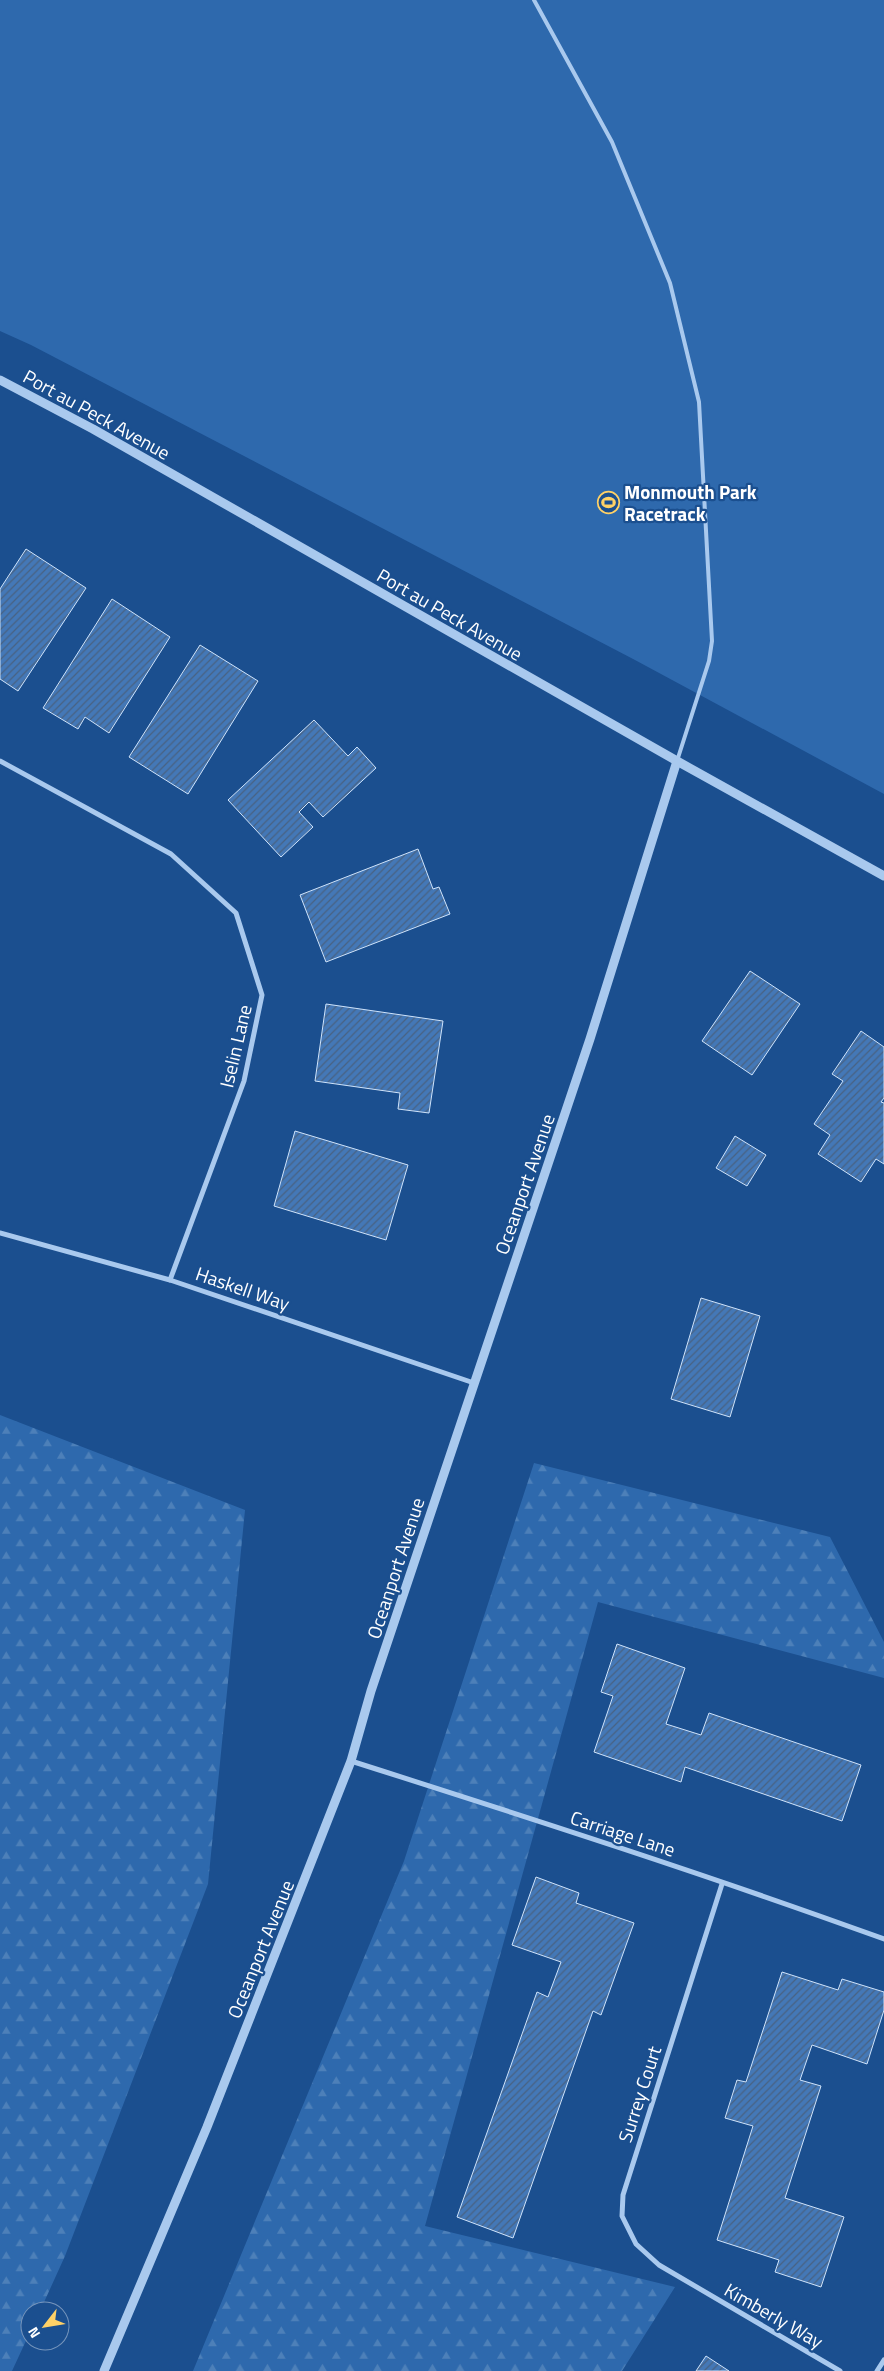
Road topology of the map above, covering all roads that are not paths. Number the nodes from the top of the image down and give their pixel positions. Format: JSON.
{"nodes":[{"id":1,"x":534,"y":0,"type":"edge"},
{"id":2,"x":0,"y":380,"type":"edge"},
{"id":3,"x":0,"y":761,"type":"edge"},
{"id":4,"x":677,"y":761,"type":"junction"},
{"id":5,"x":884,"y":876,"type":"edge"},
{"id":6,"x":0,"y":1233,"type":"edge"},
{"id":7,"x":170,"y":1280,"type":"junction"},
{"id":8,"x":474,"y":1383,"type":"junction"},
{"id":9,"x":351,"y":1761,"type":"junction"},
{"id":10,"x":722,"y":1884,"type":"junction"},
{"id":11,"x":884,"y":1939,"type":"edge"},
{"id":12,"x":694,"y":2285,"type":"joint"},
{"id":13,"x":884,"y":2360,"type":"edge"},
{"id":14,"x":104,"y":2371,"type":"edge"},
{"id":15,"x":840,"y":2371,"type":"edge"},
{"id":16,"x":878,"y":2371,"type":"edge"}],
"edges":[{"from":1,"to":4,"type":"lane"},
{"from":2,"to":4,"type":"street","name":"Port au Peck Avenue"},
{"from":3,"to":7,"type":"street","name":"Iselin Lane"},
{"from":4,"to":5,"type":"street","name":"Port au Peck Avenue"},
{"from":4,"to":8,"type":"street","name":"Oceanport Avenue"},
{"from":6,"to":7,"type":"street","name":"Haskell Way"},
{"from":7,"to":8,"type":"street","name":"Haskell Way"},
{"from":8,"to":9,"type":"street","name":"Oceanport Avenue"},
{"from":9,"to":10,"type":"street","name":"Carriage Lane"},
{"from":9,"to":14,"type":"street","name":"Oceanport Avenue"},
{"from":10,"to":11,"type":"street","name":"Carriage Lane"},
{"from":10,"to":12,"type":"street","name":"Surrey Court"},
{"from":12,"to":15,"type":"street","name":"Kimberly Way"},
{"from":13,"to":16,"type":"street"}]}
